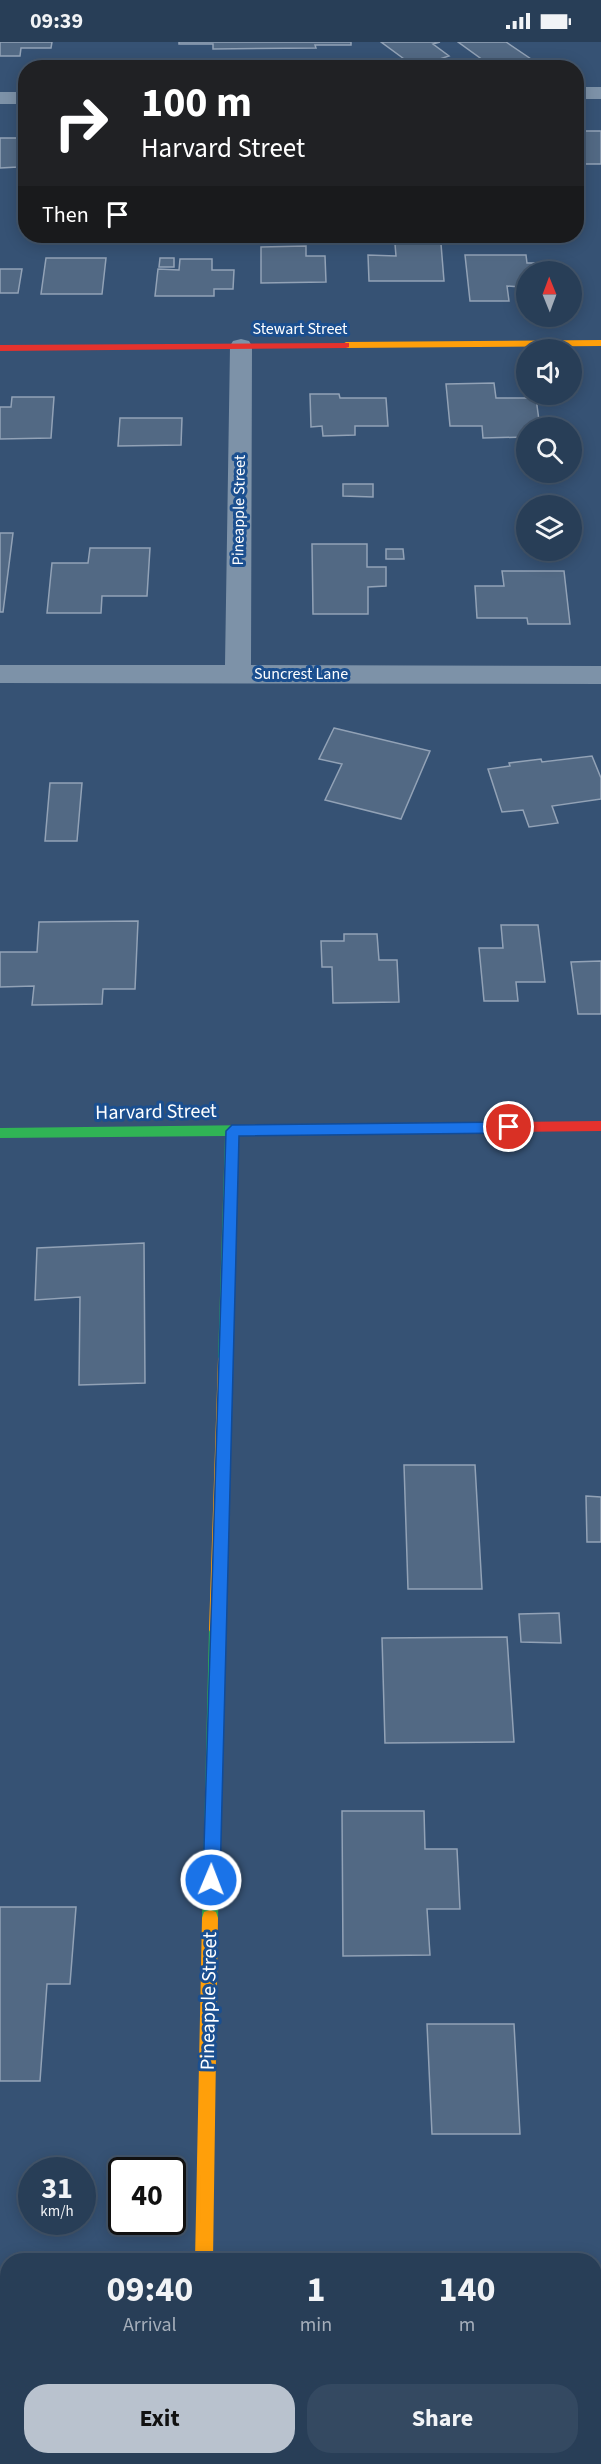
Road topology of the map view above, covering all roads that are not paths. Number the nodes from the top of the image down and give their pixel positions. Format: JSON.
{"nodes":[{"id":1,"x":584,"y":93,"type":"edge"},
{"id":2,"x":601,"y":93,"type":"edge"},
{"id":3,"x":0,"y":98,"type":"edge"},
{"id":4,"x":18,"y":98,"type":"edge"},
{"id":5,"x":601,"y":343,"type":"edge"},
{"id":6,"x":241,"y":346,"type":"junction"},
{"id":7,"x":0,"y":348,"type":"edge"},
{"id":8,"x":0,"y":674,"type":"edge"},
{"id":9,"x":238,"y":674,"type":"junction"},
{"id":10,"x":601,"y":675,"type":"edge"},
{"id":11,"x":601,"y":1126,"type":"edge"},
{"id":12,"x":232,"y":1131,"type":"junction"},
{"id":13,"x":0,"y":1133,"type":"edge"},
{"id":14,"x":204,"y":2253,"type":"edge"}],
"edges":[{"from":1,"to":2,"type":"street"},
{"from":3,"to":4,"type":"street"},
{"from":5,"to":6,"type":"street","name":"Stewart Street"},
{"from":6,"to":7,"type":"street","name":"Stewart Street"},
{"from":6,"to":9,"type":"street","name":"Pineapple Street"},
{"from":8,"to":9,"type":"street","name":"Suncrest Lane"},
{"from":9,"to":10,"type":"street","name":"Suncrest Lane"},
{"from":11,"to":12,"type":"street","name":"Harvard Street"},
{"from":12,"to":13,"type":"street","name":"Harvard Street"},
{"from":12,"to":14,"type":"street","name":"Pineapple Street"}]}
